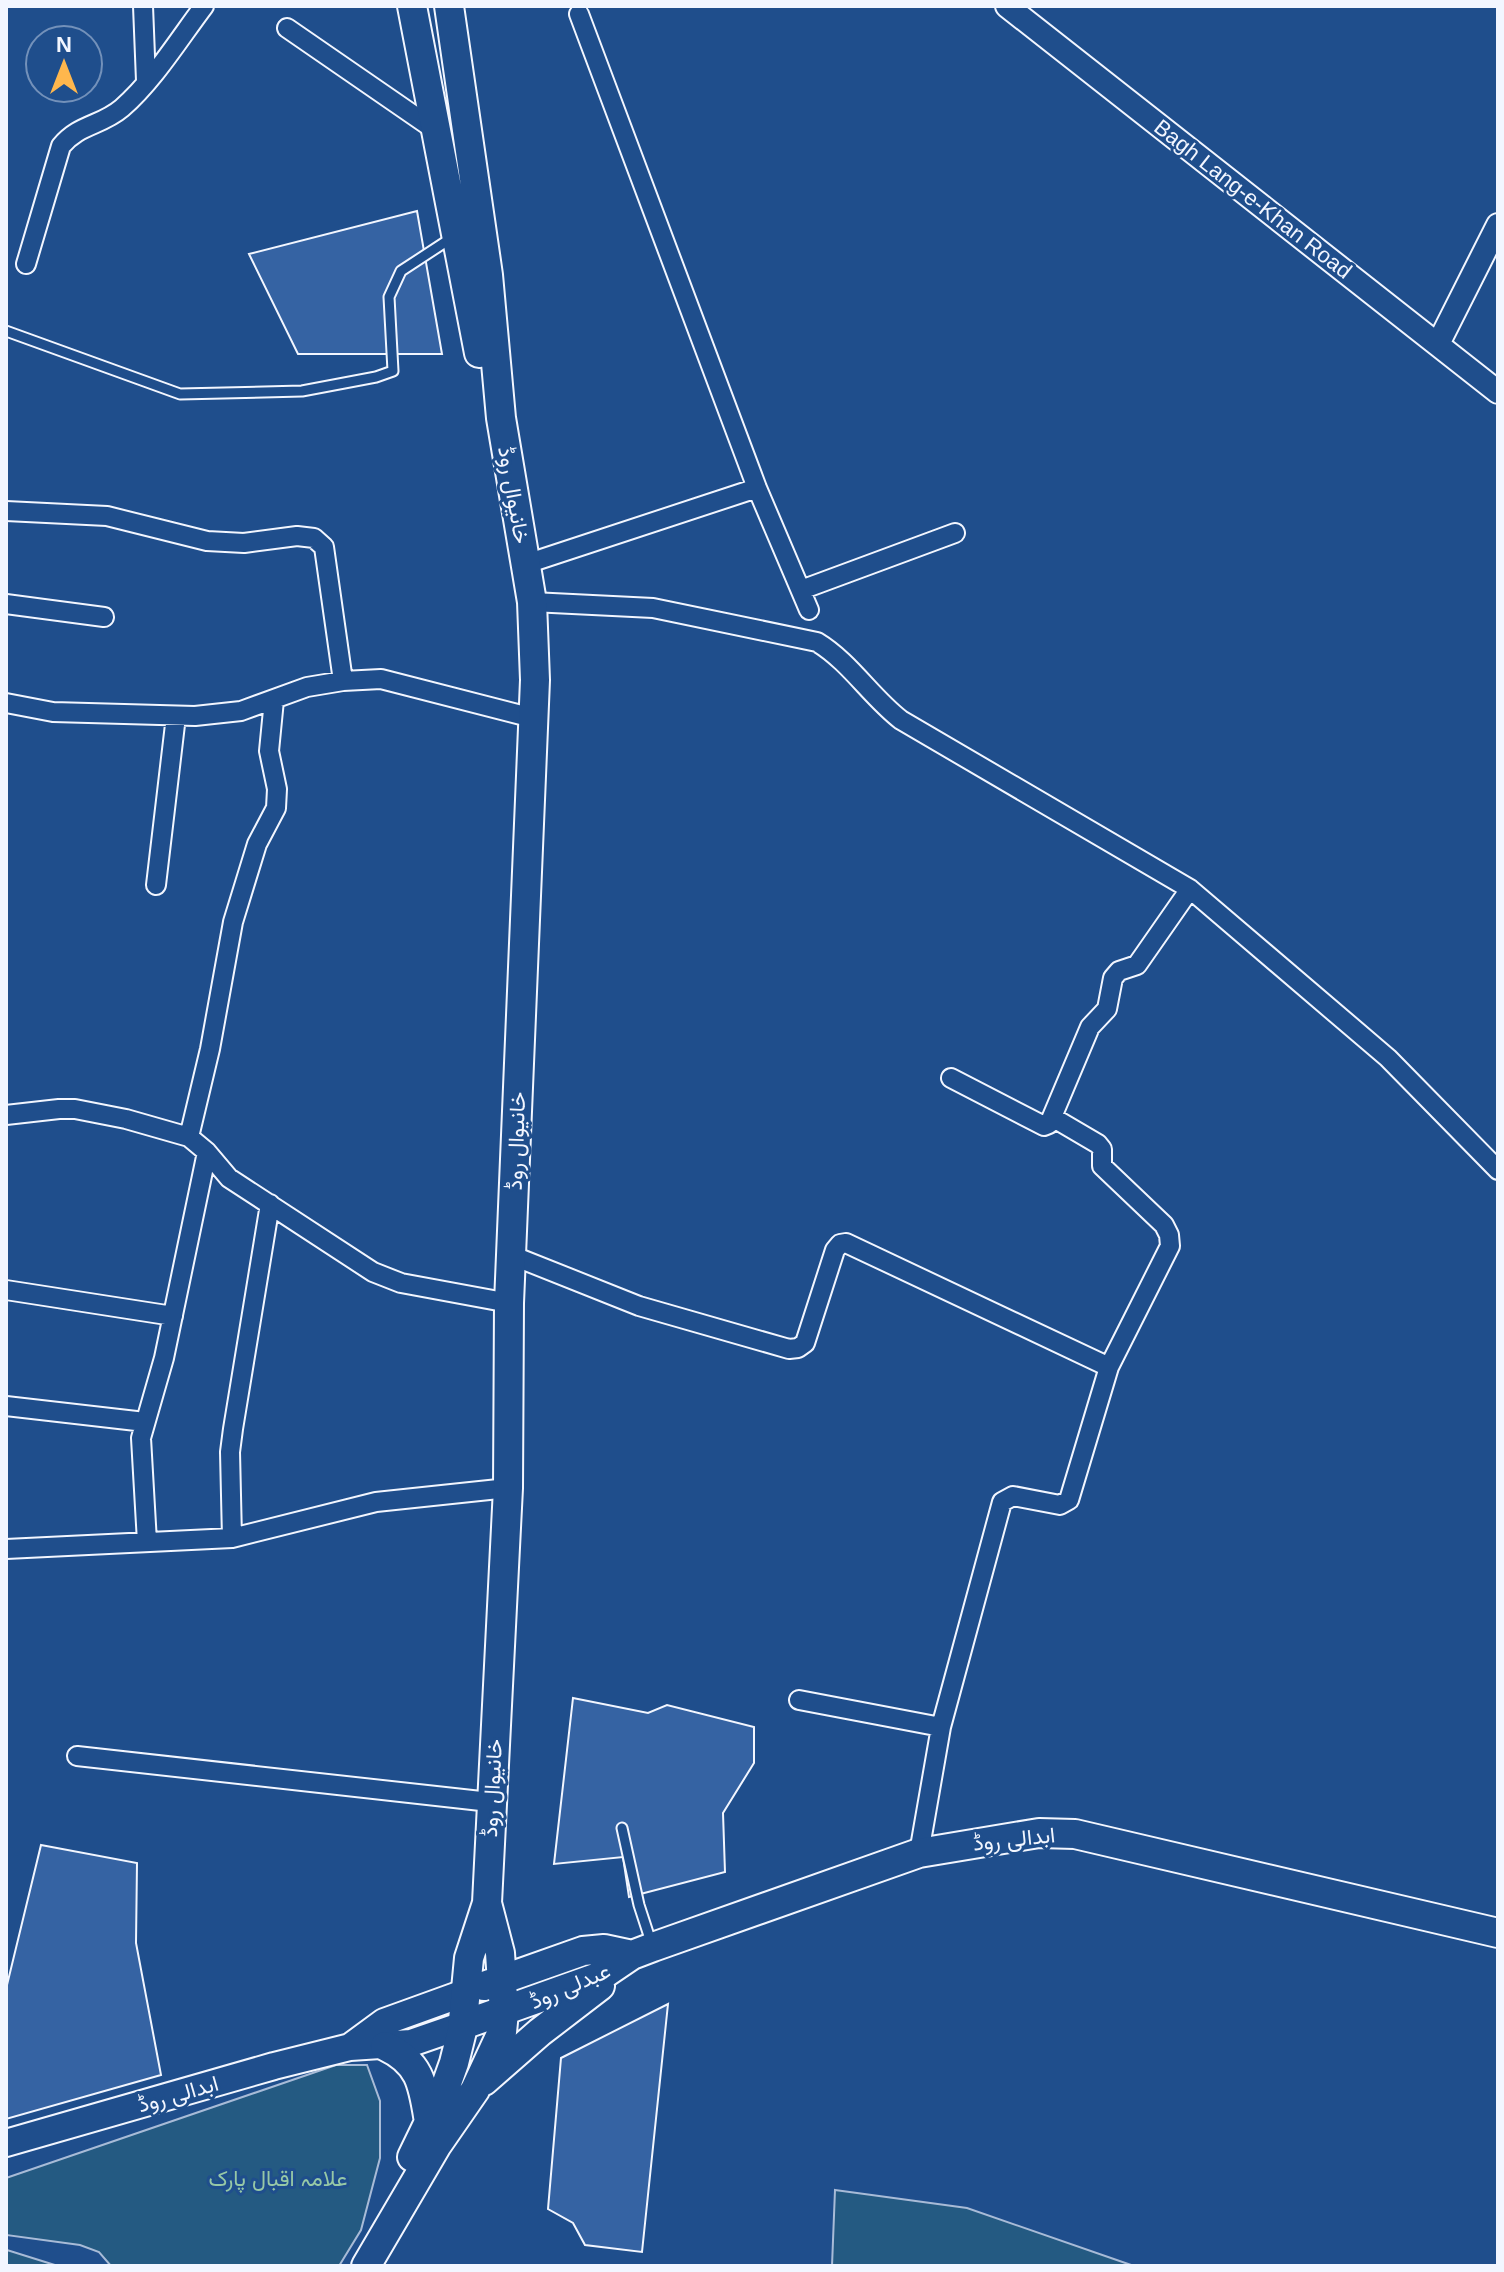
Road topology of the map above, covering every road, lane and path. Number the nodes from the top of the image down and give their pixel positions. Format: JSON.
{"nodes":[{"id":1,"x":143,"y":6,"type":"edge"},
{"id":2,"x":204,"y":6,"type":"edge"},
{"id":3,"x":412,"y":6,"type":"edge"},
{"id":4,"x":435,"y":6,"type":"edge"},
{"id":5,"x":449,"y":6,"type":"edge"},
{"id":6,"x":464,"y":6,"type":"edge"},
{"id":7,"x":1007,"y":6,"type":"edge"},
{"id":8,"x":579,"y":14,"type":"dead end"},
{"id":9,"x":287,"y":28,"type":"dead end"},
{"id":10,"x":146,"y":81,"type":"junction"},
{"id":11,"x":435,"y":130,"type":"junction"},
{"id":12,"x":466,"y":158,"type":"junction"},
{"id":13,"x":1498,"y":225,"type":"edge"},
{"id":14,"x":457,"y":234,"type":"junction"},
{"id":15,"x":26,"y":264,"type":"dead end"},
{"id":16,"x":6,"y":331,"type":"edge"},
{"id":17,"x":1438,"y":344,"type":"junction"},
{"id":18,"x":498,"y":381,"type":"junction"},
{"id":19,"x":1498,"y":392,"type":"edge"},
{"id":20,"x":501,"y":418,"type":"junction"},
{"id":21,"x":757,"y":488,"type":"junction"},
{"id":22,"x":6,"y":511,"type":"edge"},
{"id":23,"x":955,"y":533,"type":"dead end"},
{"id":24,"x":526,"y":564,"type":"junction"},
{"id":25,"x":801,"y":590,"type":"junction"},
{"id":26,"x":532,"y":602,"type":"junction"},
{"id":27,"x":6,"y":604,"type":"edge"},
{"id":28,"x":809,"y":610,"type":"dead end"},
{"id":29,"x":104,"y":617,"type":"dead end"},
{"id":30,"x":343,"y":681,"type":"junction"},
{"id":31,"x":274,"y":700,"type":"junction"},
{"id":32,"x":6,"y":703,"type":"edge"},
{"id":33,"x":176,"y":716,"type":"junction"},
{"id":34,"x":533,"y":718,"type":"junction"},
{"id":35,"x":156,"y":885,"type":"dead end"},
{"id":36,"x":1190,"y":889,"type":"junction"},
{"id":37,"x":951,"y":1078,"type":"dead end"},
{"id":38,"x":6,"y":1115,"type":"edge"},
{"id":39,"x":1052,"y":1117,"type":"junction"},
{"id":40,"x":189,"y":1137,"type":"junction"},
{"id":41,"x":207,"y":1152,"type":"junction"},
{"id":42,"x":1498,"y":1170,"type":"edge"},
{"id":43,"x":270,"y":1204,"type":"junction"},
{"id":44,"x":511,"y":1255,"type":"junction"},
{"id":45,"x":6,"y":1290,"type":"edge"},
{"id":46,"x":509,"y":1303,"type":"junction"},
{"id":47,"x":173,"y":1316,"type":"junction"},
{"id":48,"x":1109,"y":1367,"type":"junction"},
{"id":49,"x":6,"y":1406,"type":"edge"},
{"id":50,"x":145,"y":1422,"type":"junction"},
{"id":51,"x":508,"y":1488,"type":"junction"},
{"id":52,"x":232,"y":1538,"type":"junction"},
{"id":53,"x":147,"y":1542,"type":"junction"},
{"id":54,"x":6,"y":1549,"type":"edge"},
{"id":55,"x":799,"y":1700,"type":"dead end"},
{"id":56,"x":941,"y":1727,"type":"junction"},
{"id":57,"x":77,"y":1756,"type":"dead end"},
{"id":58,"x":490,"y":1802,"type":"junction"},
{"id":59,"x":622,"y":1828,"type":"dead end"},
{"id":60,"x":919,"y":1853,"type":"junction"},
{"id":61,"x":487,"y":1903,"type":"junction"},
{"id":62,"x":1498,"y":1933,"type":"edge"},
{"id":63,"x":643,"y":1951,"type":"junction"},
{"id":64,"x":501,"y":1979,"type":"junction"},
{"id":65,"x":467,"y":1992,"type":"junction"},
{"id":66,"x":504,"y":2012,"type":"junction"},
{"id":67,"x":463,"y":2025,"type":"junction"},
{"id":68,"x":385,"y":2046,"type":"junction"},
{"id":69,"x":350,"y":2047,"type":"junction"},
{"id":70,"x":475,"y":2090,"type":"junction"},
{"id":71,"x":429,"y":2122,"type":"junction"},
{"id":72,"x":6,"y":2143,"type":"edge"},
{"id":73,"x":410,"y":2177,"type":"junction"},
{"id":74,"x":347,"y":2266,"type":"edge"},
{"id":75,"x":366,"y":2266,"type":"edge"}],
"edges":[{"from":1,"to":10,"type":"street"},
{"from":2,"to":10,"type":"street"},
{"from":3,"to":11,"type":"main road"},
{"from":4,"to":12,"type":"main road","name":"خانیوال روڈ"},
{"from":5,"to":12,"type":"main road","name":"خانیوال روڈ"},
{"from":6,"to":18,"type":"main road"},
{"from":7,"to":17,"type":"street","name":"Bagh Lang-e-Khan Road"},
{"from":8,"to":21,"type":"street"},
{"from":9,"to":11,"type":"street"},
{"from":10,"to":15,"type":"street"},
{"from":11,"to":14,"type":"main road"},
{"from":12,"to":18,"type":"main road","name":"خانیوال روڈ"},
{"from":13,"to":17,"type":"street"},
{"from":14,"to":16,"type":"lane"},
{"from":14,"to":20,"type":"main road"},
{"from":17,"to":19,"type":"street","name":"Bagh Lang-e-Khan Road"},
{"from":18,"to":20,"type":"main road","name":"خانیوال روڈ"},
{"from":20,"to":24,"type":"main road","name":"خانیوال روڈ"},
{"from":21,"to":24,"type":"street"},
{"from":21,"to":25,"type":"street"},
{"from":22,"to":30,"type":"street"},
{"from":23,"to":25,"type":"street"},
{"from":24,"to":26,"type":"main road","name":"خانیوال روڈ"},
{"from":25,"to":28,"type":"street"},
{"from":26,"to":34,"type":"main road","name":"خانیوال روڈ"},
{"from":26,"to":36,"type":"street"},
{"from":27,"to":29,"type":"street"},
{"from":30,"to":31,"type":"street"},
{"from":30,"to":34,"type":"street"},
{"from":31,"to":33,"type":"street"},
{"from":31,"to":40,"type":"street"},
{"from":32,"to":33,"type":"street"},
{"from":33,"to":35,"type":"street"},
{"from":34,"to":44,"type":"main road","name":"خانیوال روڈ"},
{"from":36,"to":39,"type":"street"},
{"from":36,"to":42,"type":"street"},
{"from":37,"to":39,"type":"street"},
{"from":38,"to":40,"type":"street"},
{"from":39,"to":48,"type":"street"},
{"from":40,"to":41,"type":"street"},
{"from":41,"to":43,"type":"street"},
{"from":41,"to":47,"type":"street"},
{"from":43,"to":46,"type":"street"},
{"from":43,"to":52,"type":"street"},
{"from":44,"to":46,"type":"main road","name":"خانیوال روڈ"},
{"from":44,"to":48,"type":"street"},
{"from":45,"to":47,"type":"street"},
{"from":46,"to":51,"type":"main road","name":"خانیوال روڈ"},
{"from":47,"to":50,"type":"street"},
{"from":48,"to":56,"type":"street"},
{"from":49,"to":50,"type":"street"},
{"from":50,"to":53,"type":"street"},
{"from":51,"to":52,"type":"street"},
{"from":51,"to":58,"type":"main road","name":"خانیوال روڈ"},
{"from":52,"to":53,"type":"street"},
{"from":53,"to":54,"type":"street"},
{"from":55,"to":56,"type":"street"},
{"from":56,"to":60,"type":"street"},
{"from":57,"to":58,"type":"street"},
{"from":58,"to":61,"type":"main road","name":"خانیوال روڈ"},
{"from":59,"to":63,"type":"lane"},
{"from":60,"to":62,"type":"main road","name":"ابدالی روڈ"},
{"from":60,"to":63,"type":"main road","name":"ابدالی روڈ"},
{"from":61,"to":64,"type":"main road","name":"خانیوال روڈ"},
{"from":61,"to":65,"type":"main road","name":"خانیوال روڈ"},
{"from":63,"to":64,"type":"main road","name":"عبدلی روڈ"},
{"from":63,"to":66,"type":"main road","name":"عبدلی روڈ"},
{"from":63,"to":70,"type":"main road"},
{"from":64,"to":65,"type":"main road","name":"عبدلی روڈ"},
{"from":64,"to":66,"type":"main road","name":"خانیوال روڈ"},
{"from":65,"to":67,"type":"main road","name":"خانیوال روڈ"},
{"from":65,"to":69,"type":"main road","name":"عبدلی روڈ"},
{"from":66,"to":67,"type":"main road","name":"عبدلی روڈ"},
{"from":66,"to":70,"type":"main road"},
{"from":67,"to":68,"type":"main road","name":"عبدلی روڈ"},
{"from":67,"to":71,"type":"main road","name":"خانیوال روڈ"},
{"from":68,"to":69,"type":"main road","name":"عبدلی روڈ"},
{"from":68,"to":71,"type":"main road"},
{"from":69,"to":72,"type":"main road","name":"ابدالی روڈ"},
{"from":70,"to":73,"type":"main road"},
{"from":71,"to":73,"type":"main road","name":"خانیوال روڈ"},
{"from":73,"to":74,"type":"main road"},
{"from":73,"to":75,"type":"main road"}]}
